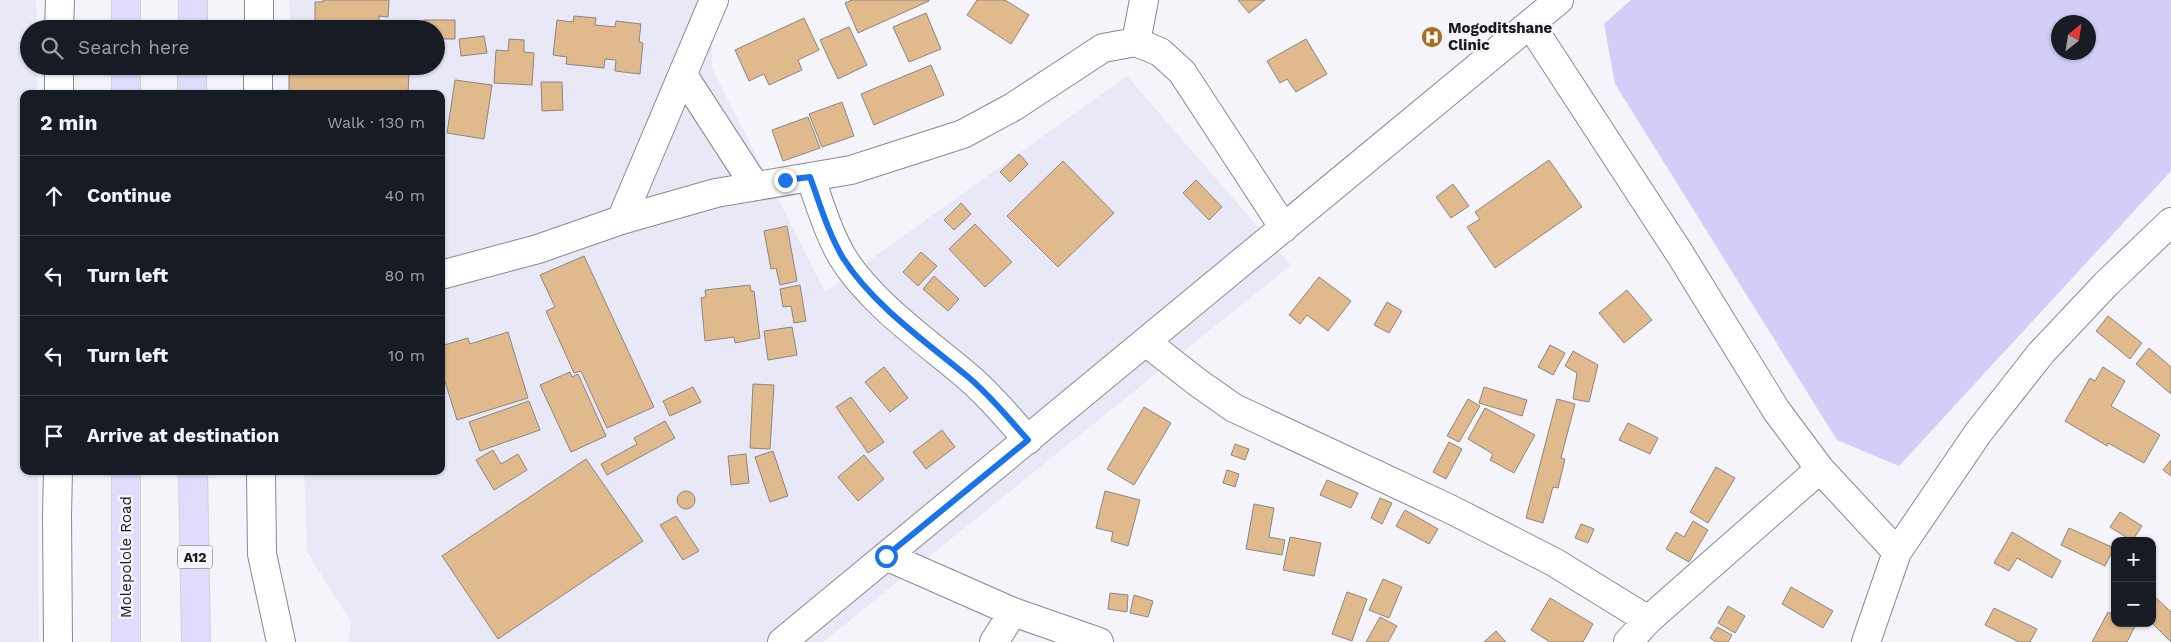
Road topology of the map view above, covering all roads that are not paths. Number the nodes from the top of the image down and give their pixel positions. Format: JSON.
{"nodes":[{"id":1,"x":60,"y":0,"type":"edge"},
{"id":2,"x":126,"y":0,"type":"edge"},
{"id":3,"x":193,"y":0,"type":"edge"},
{"id":4,"x":259,"y":0,"type":"edge"},
{"id":5,"x":714,"y":0,"type":"edge"},
{"id":6,"x":1144,"y":0,"type":"edge"},
{"id":7,"x":1560,"y":0,"type":"edge"},
{"id":8,"x":59,"y":20,"type":"edge"},
{"id":9,"x":126,"y":20,"type":"edge"},
{"id":10,"x":193,"y":20,"type":"edge"},
{"id":11,"x":259,"y":20,"type":"edge"},
{"id":12,"x":1530,"y":24,"type":"junction"},
{"id":13,"x":1136,"y":42,"type":"junction"},
{"id":14,"x":59,"y":75,"type":"edge"},
{"id":15,"x":126,"y":75,"type":"edge"},
{"id":16,"x":192,"y":75,"type":"edge"},
{"id":17,"x":258,"y":75,"type":"edge"},
{"id":18,"x":683,"y":75,"type":"junction"},
{"id":19,"x":60,"y":90,"type":"edge"},
{"id":20,"x":126,"y":90,"type":"edge"},
{"id":21,"x":192,"y":90,"type":"edge"},
{"id":22,"x":258,"y":90,"type":"edge"},
{"id":23,"x":810,"y":177,"type":"junction"},
{"id":24,"x":755,"y":186,"type":"junction"},
{"id":25,"x":622,"y":220,"type":"junction"},
{"id":26,"x":2171,"y":222,"type":"edge"},
{"id":27,"x":1284,"y":228,"type":"junction"},
{"id":28,"x":445,"y":274,"type":"edge"},
{"id":29,"x":1146,"y":342,"type":"junction"},
{"id":30,"x":1028,"y":440,"type":"junction"},
{"id":31,"x":1820,"y":469,"type":"junction"},
{"id":32,"x":58,"y":475,"type":"edge"},
{"id":33,"x":126,"y":475,"type":"edge"},
{"id":34,"x":194,"y":475,"type":"edge"},
{"id":35,"x":261,"y":475,"type":"edge"},
{"id":36,"x":1897,"y":552,"type":"junction"},
{"id":37,"x":886,"y":556,"type":"junction"},
{"id":38,"x":1012,"y":612,"type":"junction"},
{"id":39,"x":1648,"y":620,"type":"junction"},
{"id":40,"x":58,"y":642,"type":"edge"},
{"id":41,"x":126,"y":642,"type":"edge"},
{"id":42,"x":196,"y":642,"type":"edge"},
{"id":43,"x":281,"y":642,"type":"edge"},
{"id":44,"x":782,"y":642,"type":"edge"},
{"id":45,"x":994,"y":642,"type":"edge"},
{"id":46,"x":1099,"y":642,"type":"edge"},
{"id":47,"x":1628,"y":642,"type":"edge"},
{"id":48,"x":1866,"y":642,"type":"edge"}],
"edges":[{"from":1,"to":8,"type":"street"},
{"from":2,"to":9,"type":"main road"},
{"from":3,"to":10,"type":"main road"},
{"from":4,"to":11,"type":"street"},
{"from":5,"to":18,"type":"street"},
{"from":6,"to":13,"type":"street"},
{"from":7,"to":12,"type":"street"},
{"from":12,"to":27,"type":"street"},
{"from":12,"to":31,"type":"street"},
{"from":13,"to":23,"type":"street"},
{"from":13,"to":27,"type":"street"},
{"from":14,"to":19,"type":"street"},
{"from":15,"to":20,"type":"main road"},
{"from":16,"to":21,"type":"main road"},
{"from":17,"to":22,"type":"street"},
{"from":18,"to":24,"type":"street"},
{"from":18,"to":25,"type":"street"},
{"from":23,"to":24,"type":"street"},
{"from":23,"to":30,"type":"street"},
{"from":24,"to":25,"type":"street"},
{"from":25,"to":28,"type":"street"},
{"from":26,"to":36,"type":"street"},
{"from":27,"to":29,"type":"street"},
{"from":29,"to":30,"type":"street"},
{"from":29,"to":39,"type":"street"},
{"from":30,"to":37,"type":"street"},
{"from":31,"to":36,"type":"street"},
{"from":31,"to":39,"type":"street"},
{"from":32,"to":40,"type":"street"},
{"from":33,"to":41,"type":"main road","name":"Molepolole Road"},
{"from":34,"to":42,"type":"main road","number":"A12"},
{"from":35,"to":43,"type":"street"},
{"from":36,"to":48,"type":"street"},
{"from":37,"to":38,"type":"street"},
{"from":37,"to":44,"type":"street"},
{"from":38,"to":45,"type":"street"},
{"from":38,"to":46,"type":"street"},
{"from":39,"to":47,"type":"street"}]}
